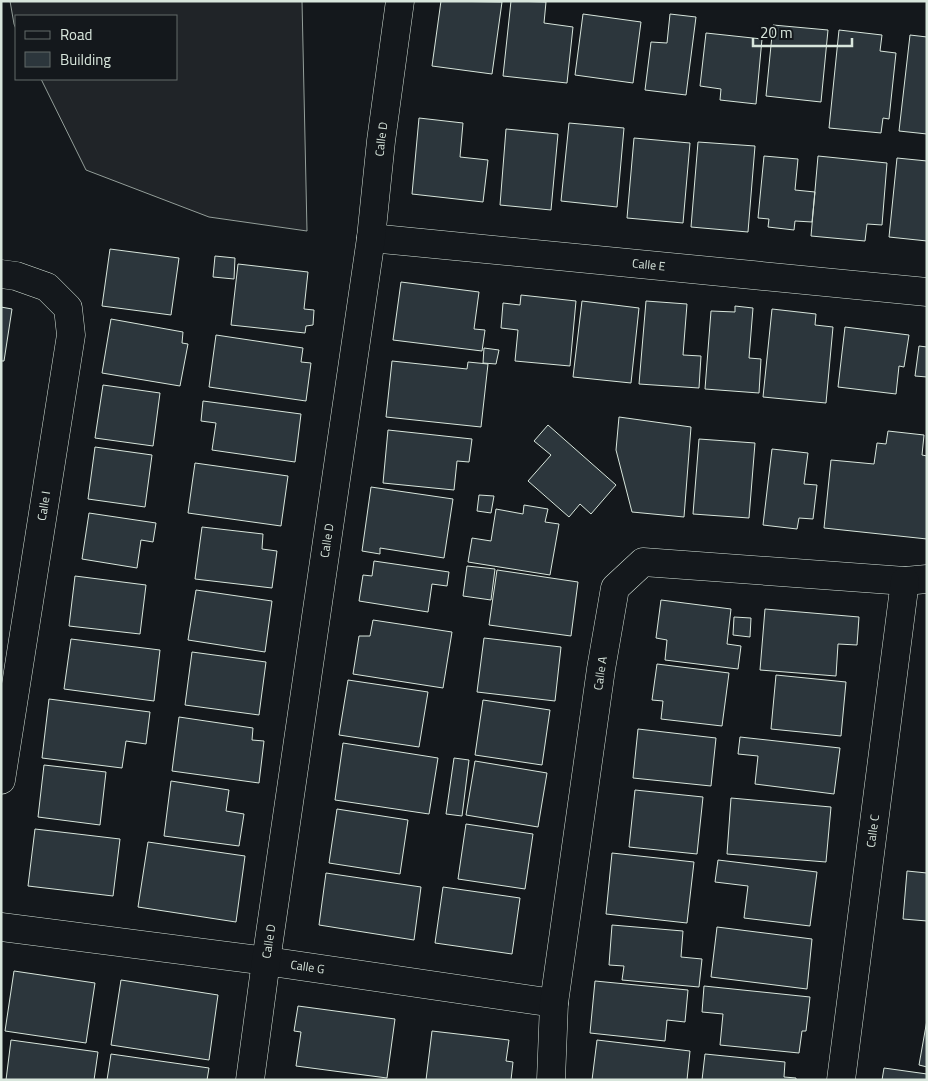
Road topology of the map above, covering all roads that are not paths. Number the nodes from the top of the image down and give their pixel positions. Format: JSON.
{"nodes":[{"id":1,"x":400,"y":1,"type":"edge"},
{"id":2,"x":371,"y":238,"type":"junction"},
{"id":3,"x":1,"y":274,"type":"edge"},
{"id":4,"x":927,"y":292,"type":"edge"},
{"id":5,"x":916,"y":580,"type":"edge"},
{"id":6,"x":1,"y":780,"type":"edge"},
{"id":7,"x":1,"y":928,"type":"edge"},
{"id":8,"x":266,"y":961,"type":"junction"},
{"id":9,"x":554,"y":1003,"type":"junction"},
{"id":10,"x":250,"y":1080,"type":"edge"},
{"id":11,"x":551,"y":1080,"type":"edge"},
{"id":12,"x":842,"y":1080,"type":"edge"}],
"edges":[{"from":1,"to":2,"type":"street","name":"Calle D"},
{"from":2,"to":4,"type":"street","name":"Calle E"},
{"from":2,"to":8,"type":"street","name":"Calle D"},
{"from":3,"to":6,"type":"street","name":"Calle I"},
{"from":5,"to":9,"type":"street","name":"Calle A"},
{"from":5,"to":12,"type":"street","name":"Calle C"},
{"from":7,"to":8,"type":"street","name":"Calle G"},
{"from":8,"to":9,"type":"street","name":"Calle G"},
{"from":8,"to":10,"type":"street","name":"Calle D"},
{"from":9,"to":11,"type":"street","name":"Calle A"}]}
